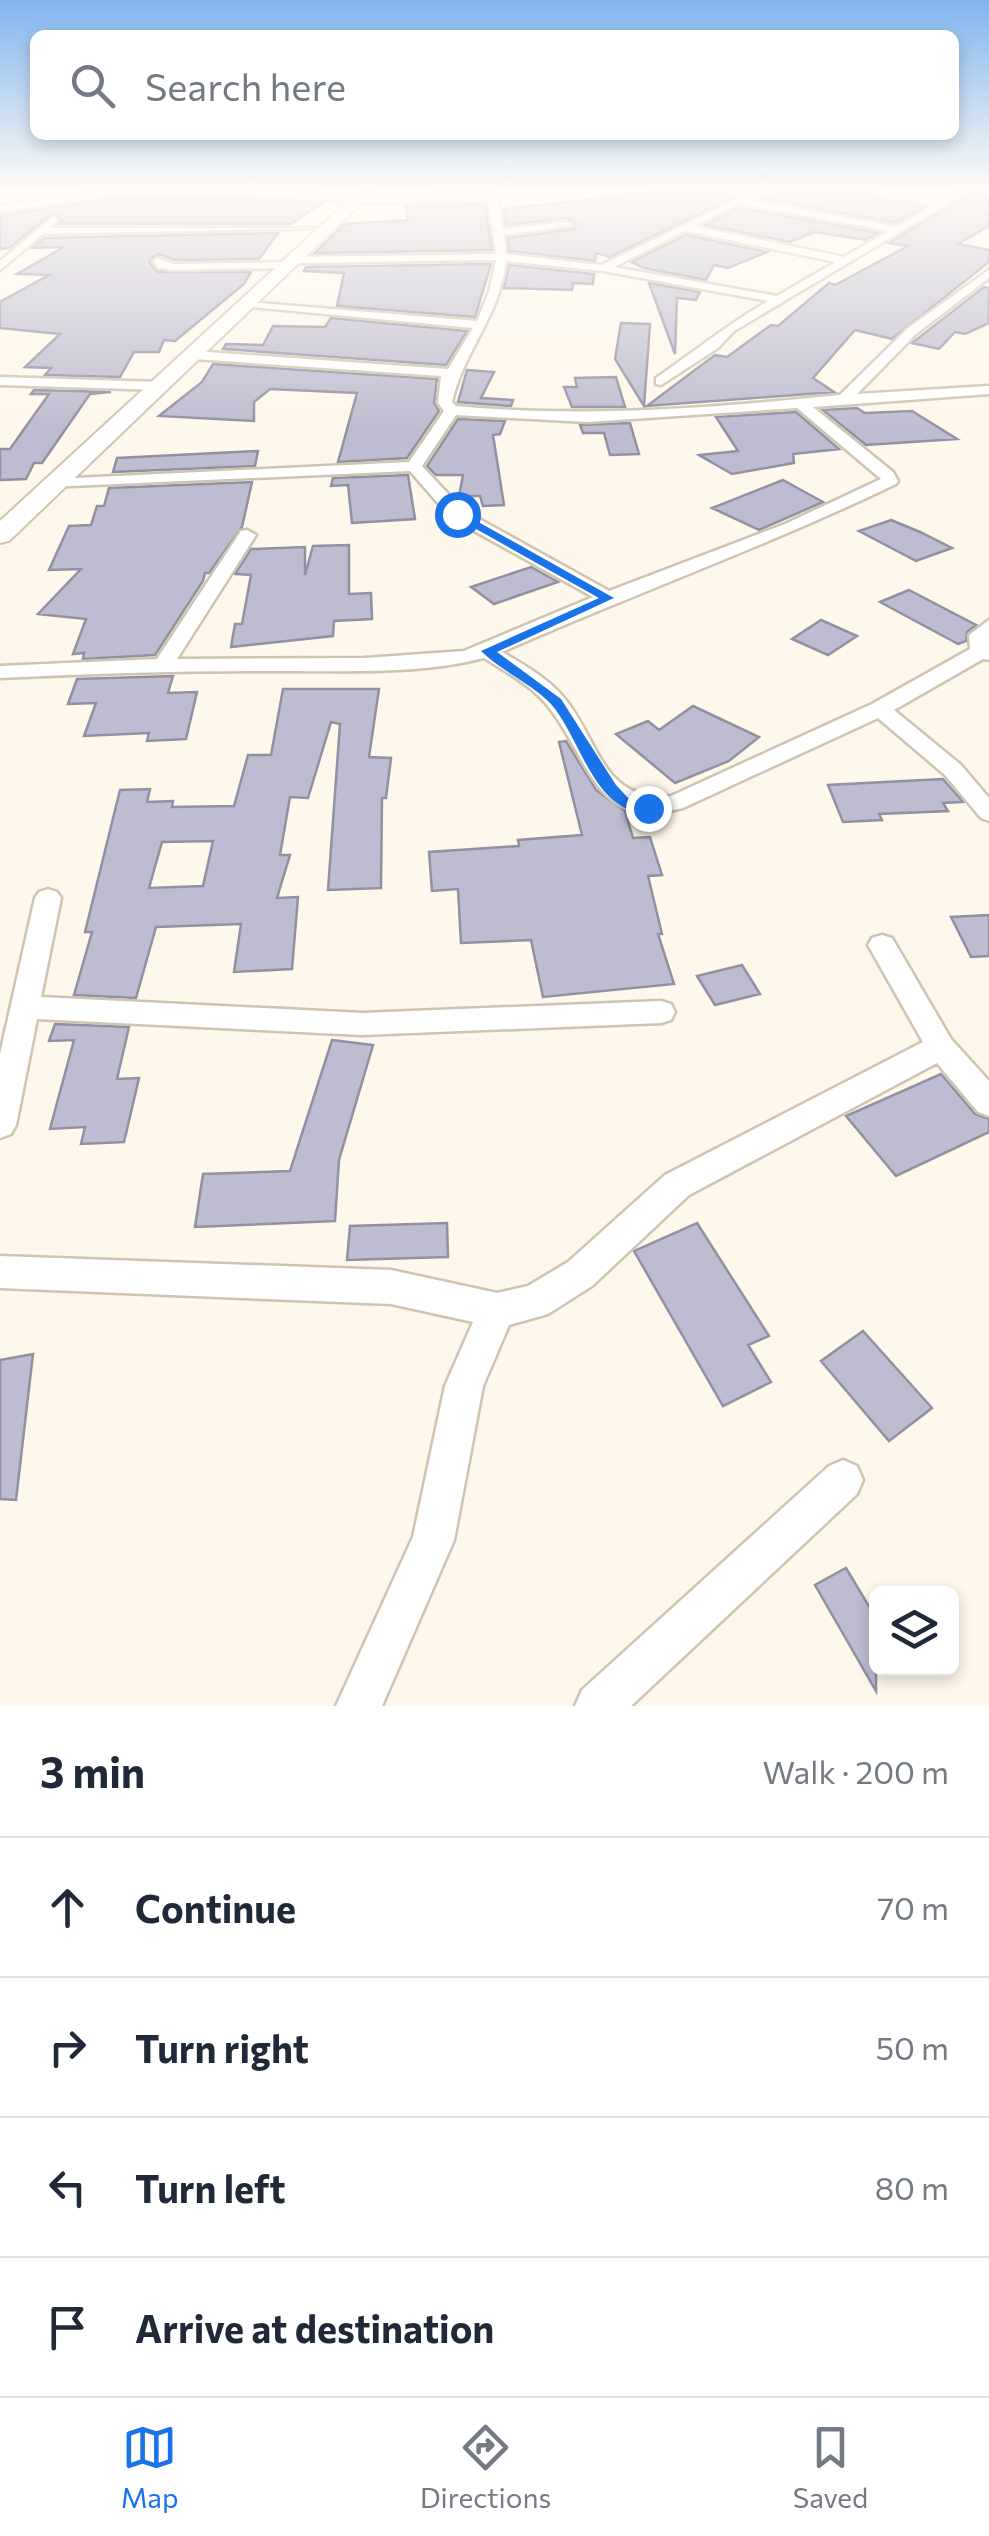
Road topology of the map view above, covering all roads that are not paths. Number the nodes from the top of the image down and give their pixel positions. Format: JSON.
{"nodes":[{"id":1,"x":284,"y":271,"type":"edge"},
{"id":2,"x":498,"y":271,"type":"edge"},
{"id":3,"x":618,"y":271,"type":"edge"},
{"id":4,"x":832,"y":271,"type":"edge"},
{"id":5,"x":989,"y":273,"type":"edge"},
{"id":6,"x":784,"y":300,"type":"junction"},
{"id":7,"x":247,"y":306,"type":"junction"},
{"id":8,"x":483,"y":324,"type":"junction"},
{"id":9,"x":194,"y":355,"type":"junction"},
{"id":10,"x":450,"y":374,"type":"junction"},
{"id":11,"x":660,"y":380,"type":"dead end"},
{"id":12,"x":0,"y":381,"type":"edge"},
{"id":13,"x":160,"y":386,"type":"junction"},
{"id":14,"x":989,"y":390,"type":"edge"},
{"id":15,"x":844,"y":400,"type":"junction"},
{"id":16,"x":801,"y":404,"type":"junction"},
{"id":17,"x":452,"y":410,"type":"junction"},
{"id":18,"x":414,"y":466,"type":"junction"},
{"id":19,"x":55,"y":484,"type":"junction"},
{"id":20,"x":1,"y":533,"type":"edge"},
{"id":21,"x":247,"y":535,"type":"dead end"},
{"id":22,"x":608,"y":598,"type":"junction"},
{"id":23,"x":989,"y":626,"type":"edge"},
{"id":24,"x":488,"y":651,"type":"junction"},
{"id":25,"x":984,"y":653,"type":"edge"},
{"id":26,"x":162,"y":665,"type":"junction"},
{"id":27,"x":0,"y":672,"type":"edge"},
{"id":28,"x":880,"y":709,"type":"junction"},
{"id":29,"x":989,"y":813,"type":"edge"},
{"id":30,"x":48,"y":898,"type":"dead end"},
{"id":31,"x":882,"y":945,"type":"dead end"},
{"id":32,"x":25,"y":1007,"type":"junction"},
{"id":33,"x":661,"y":1012,"type":"dead end"},
{"id":34,"x":941,"y":1047,"type":"junction"},
{"id":35,"x":989,"y":1103,"type":"edge"},
{"id":36,"x":0,"y":1125,"type":"edge"},
{"id":37,"x":0,"y":1272,"type":"edge"},
{"id":38,"x":498,"y":1310,"type":"junction"},
{"id":39,"x":843,"y":1480,"type":"dead end"},
{"id":40,"x":358,"y":1706,"type":"edge"},
{"id":41,"x":598,"y":1706,"type":"edge"}],
"edges":[{"from":1,"to":7,"type":"main road"},
{"from":2,"to":8,"type":"street"},
{"from":3,"to":6,"type":"street"},
{"from":4,"to":6,"type":"street"},
{"from":5,"to":15,"type":"street"},
{"from":6,"to":11,"type":"street"},
{"from":7,"to":8,"type":"street"},
{"from":7,"to":9,"type":"main road"},
{"from":8,"to":10,"type":"street"},
{"from":9,"to":10,"type":"street"},
{"from":9,"to":13,"type":"main road"},
{"from":10,"to":17,"type":"street"},
{"from":12,"to":13,"type":"street"},
{"from":13,"to":19,"type":"main road"},
{"from":14,"to":15,"type":"street"},
{"from":15,"to":16,"type":"street"},
{"from":16,"to":17,"type":"street"},
{"from":16,"to":22,"type":"street"},
{"from":17,"to":18,"type":"street"},
{"from":18,"to":19,"type":"street"},
{"from":18,"to":22,"type":"street"},
{"from":19,"to":20,"type":"main road"},
{"from":21,"to":26,"type":"street"},
{"from":22,"to":24,"type":"street"},
{"from":23,"to":25,"type":"street"},
{"from":24,"to":26,"type":"street"},
{"from":24,"to":28,"type":"street"},
{"from":25,"to":28,"type":"street"},
{"from":26,"to":27,"type":"street"},
{"from":28,"to":29,"type":"street"},
{"from":30,"to":32,"type":"street"},
{"from":31,"to":34,"type":"street"},
{"from":32,"to":33,"type":"street"},
{"from":32,"to":36,"type":"street"},
{"from":34,"to":35,"type":"street"},
{"from":34,"to":38,"type":"street"},
{"from":37,"to":38,"type":"street"},
{"from":38,"to":40,"type":"street"},
{"from":39,"to":41,"type":"street"}]}
